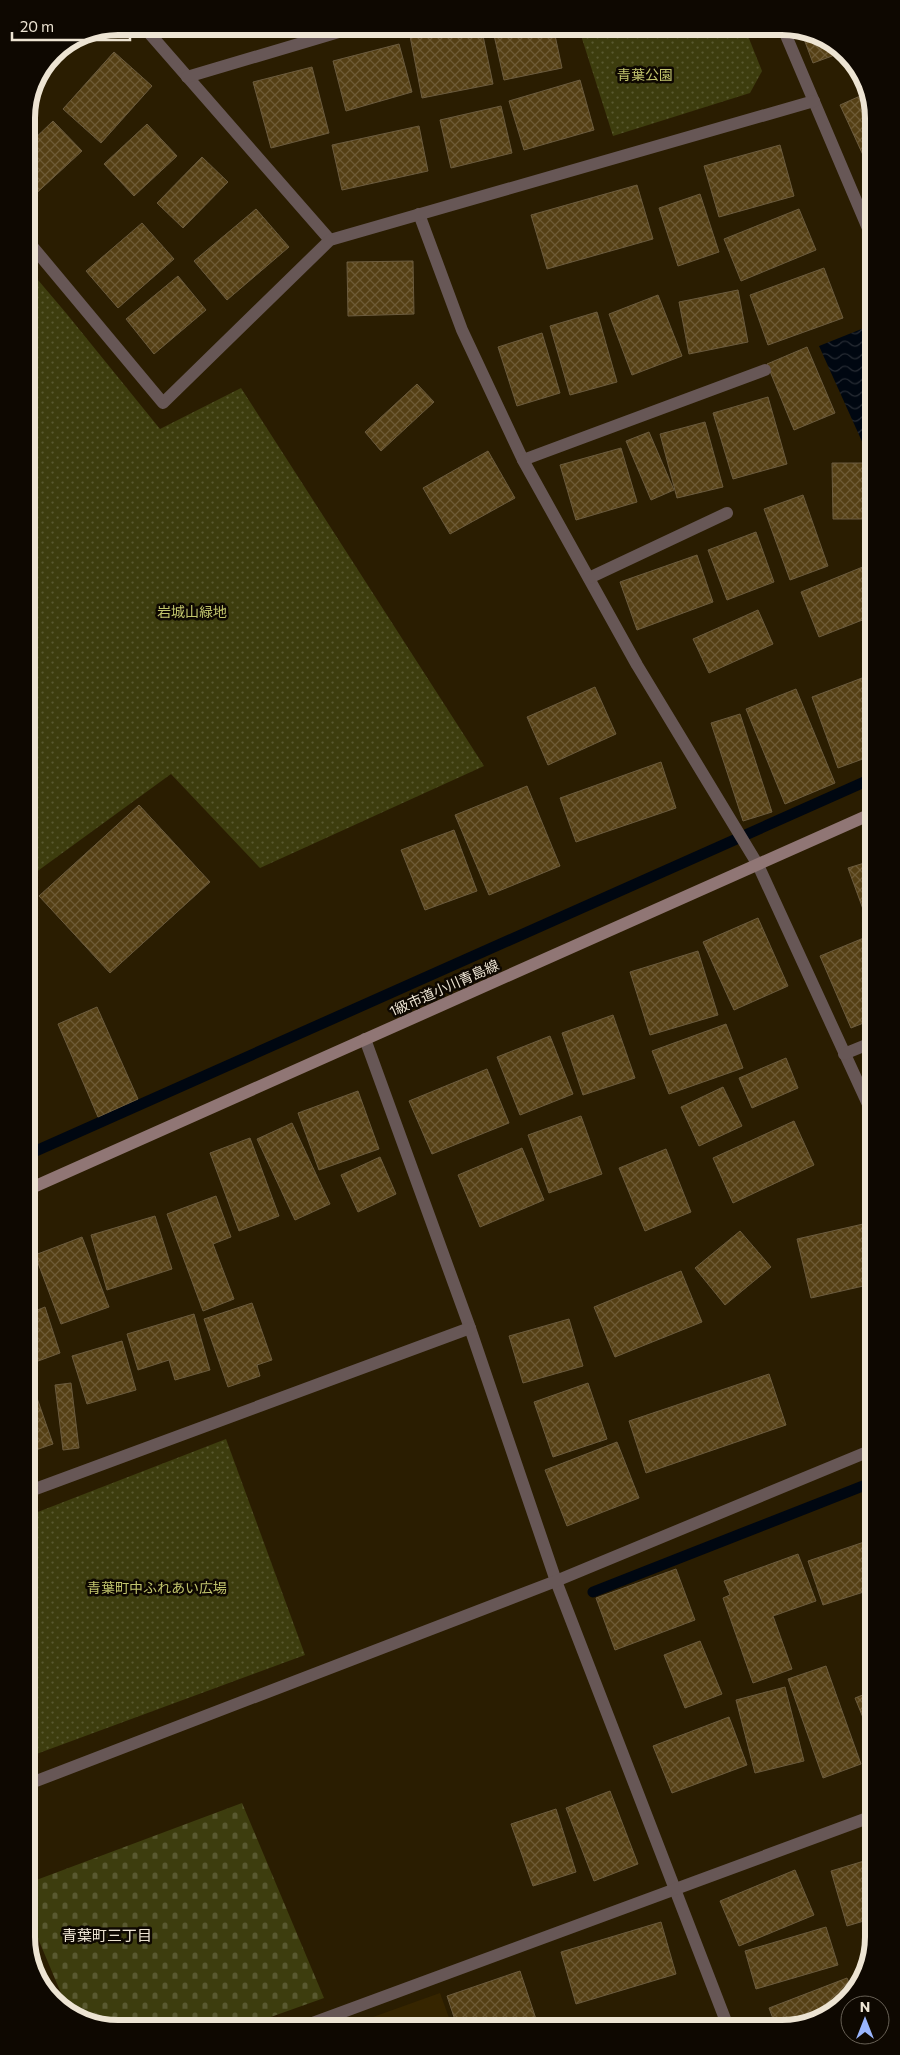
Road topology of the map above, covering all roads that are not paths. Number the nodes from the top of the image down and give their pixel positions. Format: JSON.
{"nodes":[{"id":1,"x":151,"y":35,"type":"edge"},
{"id":2,"x":329,"y":35,"type":"edge"},
{"id":3,"x":786,"y":35,"type":"edge"},
{"id":4,"x":187,"y":77,"type":"junction"},
{"id":5,"x":814,"y":101,"type":"junction"},
{"id":6,"x":419,"y":214,"type":"junction"},
{"id":7,"x":865,"y":222,"type":"edge"},
{"id":8,"x":330,"y":240,"type":"junction"},
{"id":9,"x":35,"y":250,"type":"edge"},
{"id":10,"x":765,"y":370,"type":"dead end"},
{"id":11,"x":523,"y":460,"type":"junction"},
{"id":12,"x":728,"y":513,"type":"dead end"},
{"id":13,"x":589,"y":578,"type":"junction"},
{"id":14,"x":865,"y":817,"type":"edge"},
{"id":15,"x":758,"y":865,"type":"junction"},
{"id":16,"x":365,"y":1039,"type":"junction"},
{"id":17,"x":865,"y":1045,"type":"edge"},
{"id":18,"x":844,"y":1054,"type":"junction"},
{"id":19,"x":865,"y":1098,"type":"edge"},
{"id":20,"x":35,"y":1186,"type":"edge"},
{"id":21,"x":470,"y":1328,"type":"junction"},
{"id":22,"x":865,"y":1453,"type":"edge"},
{"id":23,"x":35,"y":1489,"type":"edge"},
{"id":24,"x":556,"y":1581,"type":"junction"},
{"id":25,"x":35,"y":1781,"type":"edge"},
{"id":26,"x":865,"y":1819,"type":"edge"},
{"id":27,"x":676,"y":1889,"type":"junction"},
{"id":28,"x":321,"y":2020,"type":"edge"},
{"id":29,"x":725,"y":2020,"type":"edge"}],
"edges":[{"from":1,"to":4,"type":"street"},
{"from":2,"to":4,"type":"street"},
{"from":3,"to":5,"type":"street"},
{"from":4,"to":8,"type":"street"},
{"from":5,"to":6,"type":"street"},
{"from":5,"to":7,"type":"street"},
{"from":6,"to":8,"type":"street"},
{"from":6,"to":11,"type":"street"},
{"from":8,"to":9,"type":"street"},
{"from":10,"to":11,"type":"street"},
{"from":11,"to":13,"type":"street"},
{"from":12,"to":13,"type":"street"},
{"from":13,"to":15,"type":"street"},
{"from":14,"to":15,"type":"street","name":"1級市道小川青島線"},
{"from":15,"to":16,"type":"street","name":"1級市道小川青島線"},
{"from":15,"to":18,"type":"street"},
{"from":16,"to":20,"type":"street","name":"1級市道小川青島線"},
{"from":16,"to":21,"type":"street"},
{"from":17,"to":18,"type":"street"},
{"from":18,"to":19,"type":"street"},
{"from":21,"to":23,"type":"street"},
{"from":21,"to":24,"type":"street"},
{"from":22,"to":24,"type":"street"},
{"from":24,"to":25,"type":"street"},
{"from":24,"to":27,"type":"street"},
{"from":26,"to":27,"type":"street"},
{"from":27,"to":28,"type":"street"},
{"from":27,"to":29,"type":"street"}]}
